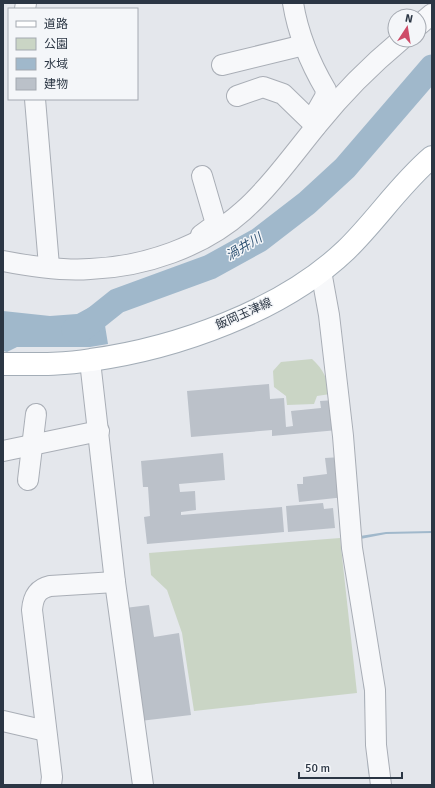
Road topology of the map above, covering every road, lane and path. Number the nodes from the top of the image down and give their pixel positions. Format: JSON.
{"nodes":[{"id":1,"x":293,"y":3,"type":"edge"},
{"id":2,"x":304,"y":45,"type":"junction"},
{"id":3,"x":393,"y":48,"type":"edge"},
{"id":4,"x":222,"y":65,"type":"dead end"},
{"id":5,"x":237,"y":96,"type":"dead end"},
{"id":6,"x":35,"y":100,"type":"edge"},
{"id":7,"x":314,"y":124,"type":"junction"},
{"id":8,"x":432,"y":157,"type":"edge"},
{"id":9,"x":202,"y":176,"type":"dead end"},
{"id":10,"x":198,"y":241,"type":"junction"},
{"id":11,"x":3,"y":261,"type":"edge"},
{"id":12,"x":48,"y":266,"type":"junction"},
{"id":13,"x":321,"y":271,"type":"junction"},
{"id":14,"x":90,"y":361,"type":"junction"},
{"id":15,"x":3,"y":364,"type":"edge"},
{"id":16,"x":36,"y":414,"type":"dead end"},
{"id":17,"x":99,"y":431,"type":"junction"},
{"id":18,"x":33,"y":445,"type":"junction"},
{"id":19,"x":3,"y":451,"type":"edge"},
{"id":20,"x":28,"y":480,"type":"dead end"},
{"id":21,"x":116,"y":582,"type":"junction"},
{"id":22,"x":3,"y":721,"type":"edge"},
{"id":23,"x":46,"y":731,"type":"junction"},
{"id":24,"x":51,"y":785,"type":"edge"},
{"id":25,"x":143,"y":785,"type":"edge"},
{"id":26,"x":381,"y":785,"type":"edge"}],
"edges":[{"from":1,"to":2,"type":"street"},
{"from":2,"to":4,"type":"street"},
{"from":2,"to":7,"type":"street"},
{"from":3,"to":7,"type":"street"},
{"from":5,"to":7,"type":"street"},
{"from":6,"to":12,"type":"street"},
{"from":7,"to":10,"type":"street"},
{"from":8,"to":13,"type":"main road","name":"飯岡玉津線"},
{"from":9,"to":10,"type":"street"},
{"from":10,"to":12,"type":"street"},
{"from":11,"to":12,"type":"street"},
{"from":13,"to":14,"type":"main road","name":"飯岡玉津線"},
{"from":13,"to":26,"type":"street"},
{"from":14,"to":15,"type":"main road","name":"飯岡玉津線"},
{"from":14,"to":17,"type":"street"},
{"from":16,"to":18,"type":"street"},
{"from":17,"to":18,"type":"street"},
{"from":17,"to":21,"type":"street"},
{"from":18,"to":19,"type":"street"},
{"from":18,"to":20,"type":"street"},
{"from":21,"to":23,"type":"street"},
{"from":21,"to":25,"type":"street"},
{"from":22,"to":23,"type":"street"},
{"from":23,"to":24,"type":"street"}]}
